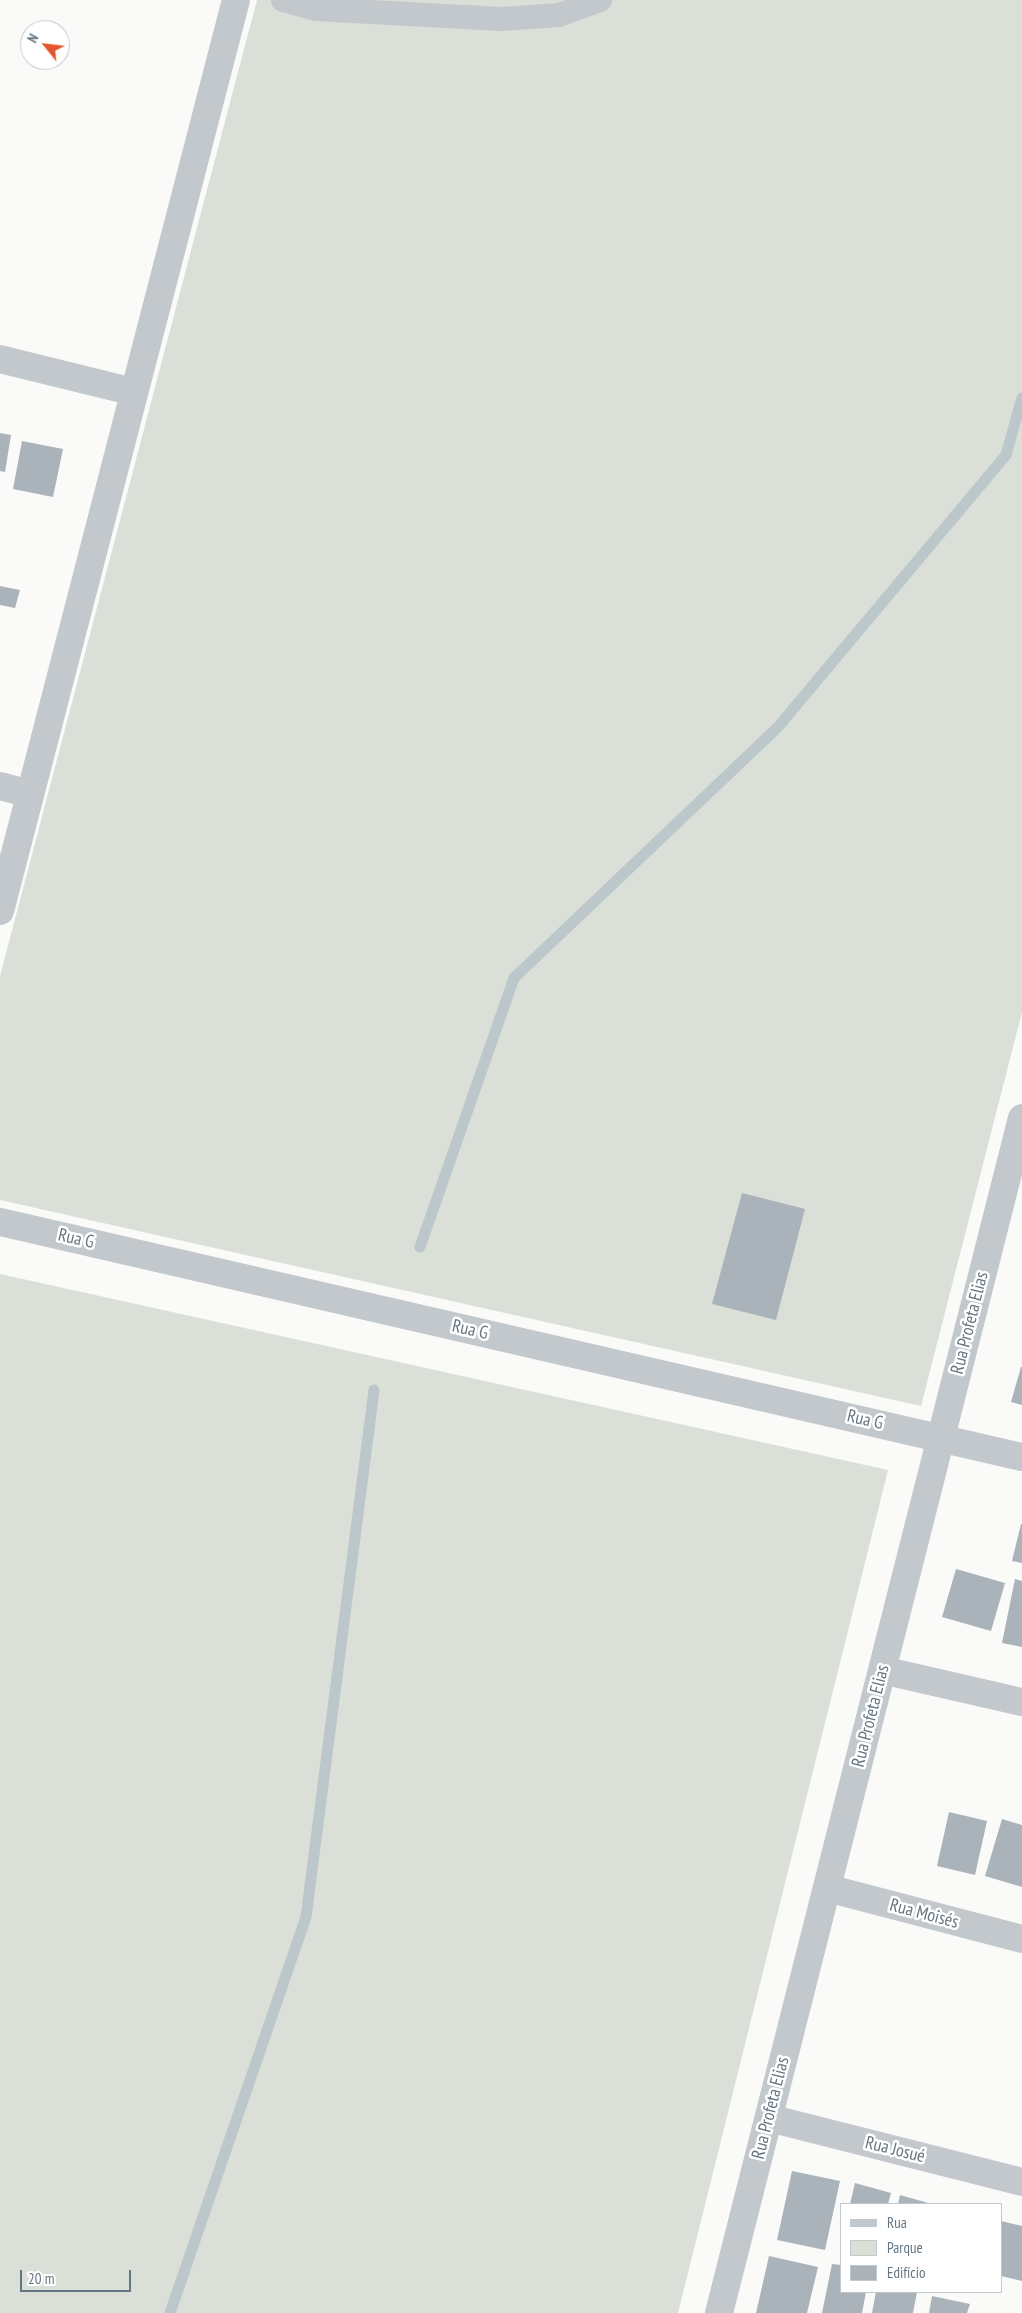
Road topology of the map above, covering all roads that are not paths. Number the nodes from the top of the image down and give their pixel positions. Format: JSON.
{"nodes":[{"id":1,"x":236,"y":0,"type":"edge"},
{"id":2,"x":282,"y":0,"type":"edge"},
{"id":3,"x":600,"y":0,"type":"edge"},
{"id":4,"x":0,"y":359,"type":"edge"},
{"id":5,"x":134,"y":392,"type":"junction"},
{"id":6,"x":0,"y":786,"type":"edge"},
{"id":7,"x":30,"y":794,"type":"junction"},
{"id":8,"x":0,"y":911,"type":"edge"},
{"id":9,"x":1022,"y":1118,"type":"edge"},
{"id":10,"x":1011,"y":1205,"type":"edge"},
{"id":11,"x":0,"y":1222,"type":"edge"},
{"id":12,"x":941,"y":1438,"type":"junction"},
{"id":13,"x":1022,"y":1457,"type":"edge"},
{"id":14,"x":882,"y":1670,"type":"junction"},
{"id":15,"x":1022,"y":1702,"type":"edge"},
{"id":16,"x":827,"y":1888,"type":"junction"},
{"id":17,"x":1022,"y":1939,"type":"edge"},
{"id":18,"x":769,"y":2118,"type":"junction"},
{"id":19,"x":1022,"y":2182,"type":"edge"},
{"id":20,"x":719,"y":2313,"type":"edge"}],
"edges":[{"from":1,"to":5,"type":"street"},
{"from":2,"to":3,"type":"street"},
{"from":4,"to":5,"type":"street"},
{"from":5,"to":7,"type":"street"},
{"from":6,"to":7,"type":"street"},
{"from":7,"to":8,"type":"street"},
{"from":9,"to":10,"type":"street","name":"Rua Profeta Elias"},
{"from":10,"to":12,"type":"street","name":"Rua Profeta Elias"},
{"from":11,"to":12,"type":"street","name":"Rua G"},
{"from":12,"to":13,"type":"street","name":"Rua G"},
{"from":12,"to":14,"type":"street","name":"Rua Profeta Elias"},
{"from":14,"to":15,"type":"street"},
{"from":14,"to":16,"type":"street","name":"Rua Profeta Elias"},
{"from":16,"to":17,"type":"street","name":"Rua Moisés"},
{"from":16,"to":18,"type":"street","name":"Rua Profeta Elias"},
{"from":18,"to":19,"type":"street","name":"Rua Josué"},
{"from":18,"to":20,"type":"street","name":"Rua Profeta Elias"}]}
